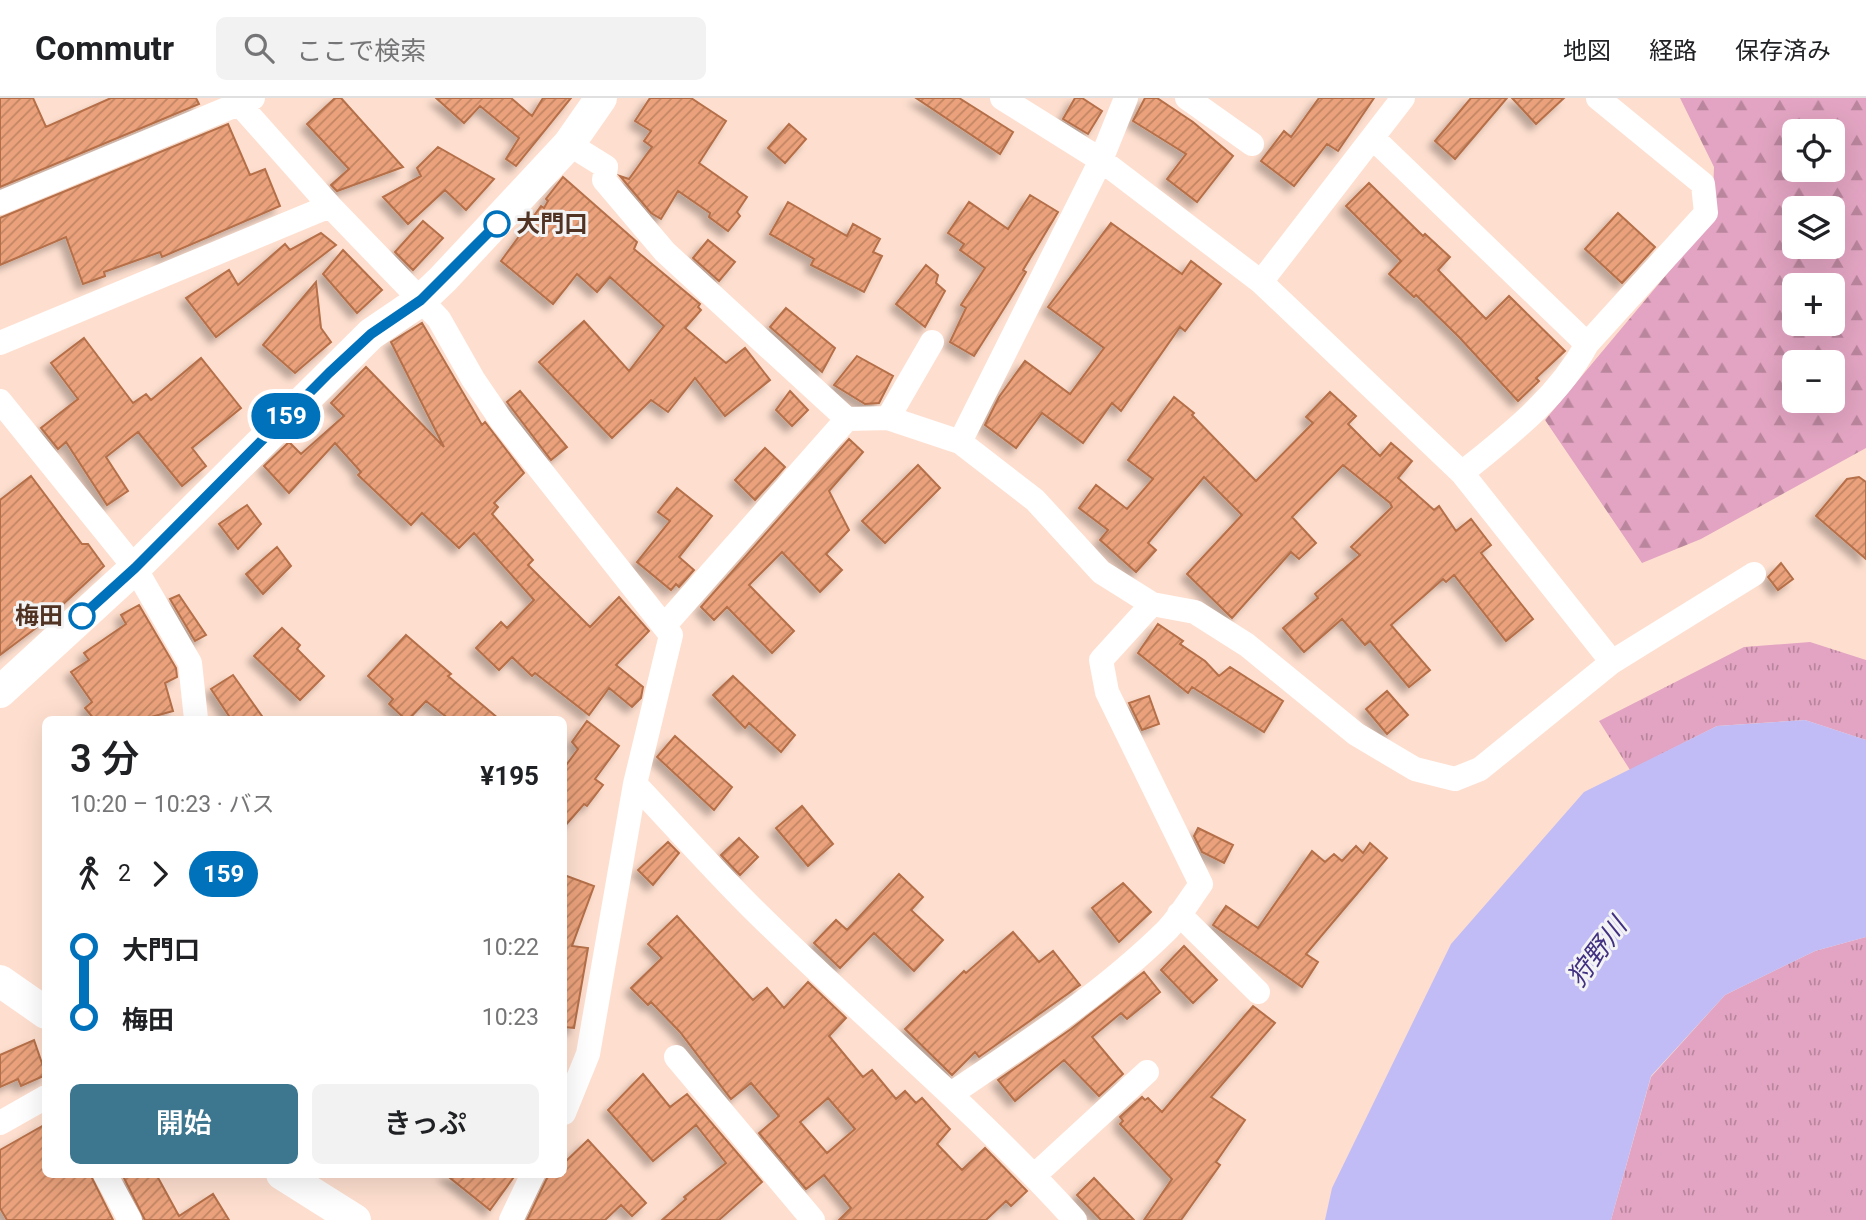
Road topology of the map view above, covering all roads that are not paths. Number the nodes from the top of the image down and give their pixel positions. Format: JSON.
{"nodes":[{"id":1,"x":601,"y":98,"type":"edge"},
{"id":2,"x":1002,"y":98,"type":"edge"},
{"id":3,"x":1126,"y":98,"type":"edge"},
{"id":4,"x":1187,"y":98,"type":"edge"},
{"id":5,"x":1403,"y":98,"type":"edge"},
{"id":6,"x":1598,"y":98,"type":"edge"},
{"id":7,"x":242,"y":100,"type":"edge"},
{"id":8,"x":1373,"y":138,"type":"junction"},
{"id":9,"x":1252,"y":144,"type":"dead end"},
{"id":10,"x":569,"y":145,"type":"junction"},
{"id":11,"x":1101,"y":160,"type":"junction"},
{"id":12,"x":0,"y":202,"type":"edge"},
{"id":13,"x":330,"y":206,"type":"junction"},
{"id":14,"x":1261,"y":282,"type":"junction"},
{"id":15,"x":421,"y":300,"type":"junction"},
{"id":16,"x":932,"y":342,"type":"dead end"},
{"id":17,"x":0,"y":343,"type":"edge"},
{"id":18,"x":1587,"y":344,"type":"junction"},
{"id":19,"x":0,"y":401,"type":"edge"},
{"id":20,"x":888,"y":418,"type":"junction"},
{"id":21,"x":847,"y":419,"type":"junction"},
{"id":22,"x":961,"y":442,"type":"junction"},
{"id":23,"x":1462,"y":473,"type":"junction"},
{"id":24,"x":135,"y":568,"type":"junction"},
{"id":25,"x":1754,"y":574,"type":"dead end"},
{"id":26,"x":1152,"y":604,"type":"junction"},
{"id":27,"x":666,"y":625,"type":"junction"},
{"id":28,"x":1612,"y":662,"type":"junction"},
{"id":29,"x":0,"y":692,"type":"edge"},
{"id":30,"x":196,"y":716,"type":"edge"},
{"id":31,"x":635,"y":784,"type":"junction"},
{"id":32,"x":1179,"y":914,"type":"junction"},
{"id":33,"x":0,"y":981,"type":"edge"},
{"id":34,"x":1258,"y":992,"type":"dead end"},
{"id":35,"x":42,"y":1010,"type":"edge"},
{"id":36,"x":676,"y":1057,"type":"dead end"},
{"id":37,"x":1147,"y":1072,"type":"dead end"},
{"id":38,"x":951,"y":1094,"type":"junction"},
{"id":39,"x":42,"y":1099,"type":"edge"},
{"id":40,"x":567,"y":1106,"type":"edge"},
{"id":41,"x":0,"y":1123,"type":"edge"},
{"id":42,"x":1035,"y":1175,"type":"junction"},
{"id":43,"x":107,"y":1178,"type":"edge"},
{"id":44,"x":288,"y":1178,"type":"edge"},
{"id":45,"x":528,"y":1178,"type":"edge"},
{"id":46,"x":130,"y":1220,"type":"edge"},
{"id":47,"x":355,"y":1220,"type":"edge"},
{"id":48,"x":511,"y":1220,"type":"edge"},
{"id":49,"x":813,"y":1220,"type":"edge"},
{"id":50,"x":1075,"y":1220,"type":"edge"}],
"edges":[{"from":1,"to":10,"type":"main road"},
{"from":2,"to":11,"type":"street"},
{"from":3,"to":11,"type":"street"},
{"from":4,"to":9,"type":"street"},
{"from":5,"to":8,"type":"street"},
{"from":6,"to":18,"type":"street"},
{"from":7,"to":12,"type":"street"},
{"from":7,"to":13,"type":"street"},
{"from":8,"to":14,"type":"street"},
{"from":8,"to":18,"type":"street"},
{"from":10,"to":15,"type":"main road"},
{"from":10,"to":21,"type":"street"},
{"from":11,"to":14,"type":"street"},
{"from":11,"to":22,"type":"street"},
{"from":13,"to":15,"type":"street"},
{"from":13,"to":17,"type":"street"},
{"from":14,"to":23,"type":"street"},
{"from":15,"to":24,"type":"main road"},
{"from":15,"to":27,"type":"street"},
{"from":16,"to":20,"type":"street"},
{"from":18,"to":23,"type":"street"},
{"from":19,"to":24,"type":"street"},
{"from":20,"to":21,"type":"street"},
{"from":20,"to":22,"type":"street"},
{"from":21,"to":27,"type":"street"},
{"from":22,"to":26,"type":"street"},
{"from":23,"to":28,"type":"street"},
{"from":24,"to":29,"type":"main road"},
{"from":24,"to":30,"type":"street"},
{"from":25,"to":28,"type":"street"},
{"from":26,"to":28,"type":"street"},
{"from":26,"to":32,"type":"street"},
{"from":27,"to":31,"type":"street"},
{"from":31,"to":38,"type":"street"},
{"from":31,"to":40,"type":"street"},
{"from":32,"to":34,"type":"street"},
{"from":32,"to":38,"type":"street"},
{"from":33,"to":35,"type":"main road"},
{"from":36,"to":49,"type":"street"},
{"from":37,"to":42,"type":"street"},
{"from":38,"to":42,"type":"street"},
{"from":39,"to":41,"type":"street"},
{"from":42,"to":50,"type":"street"},
{"from":43,"to":46,"type":"street"},
{"from":44,"to":47,"type":"main road"},
{"from":45,"to":48,"type":"street"}]}
